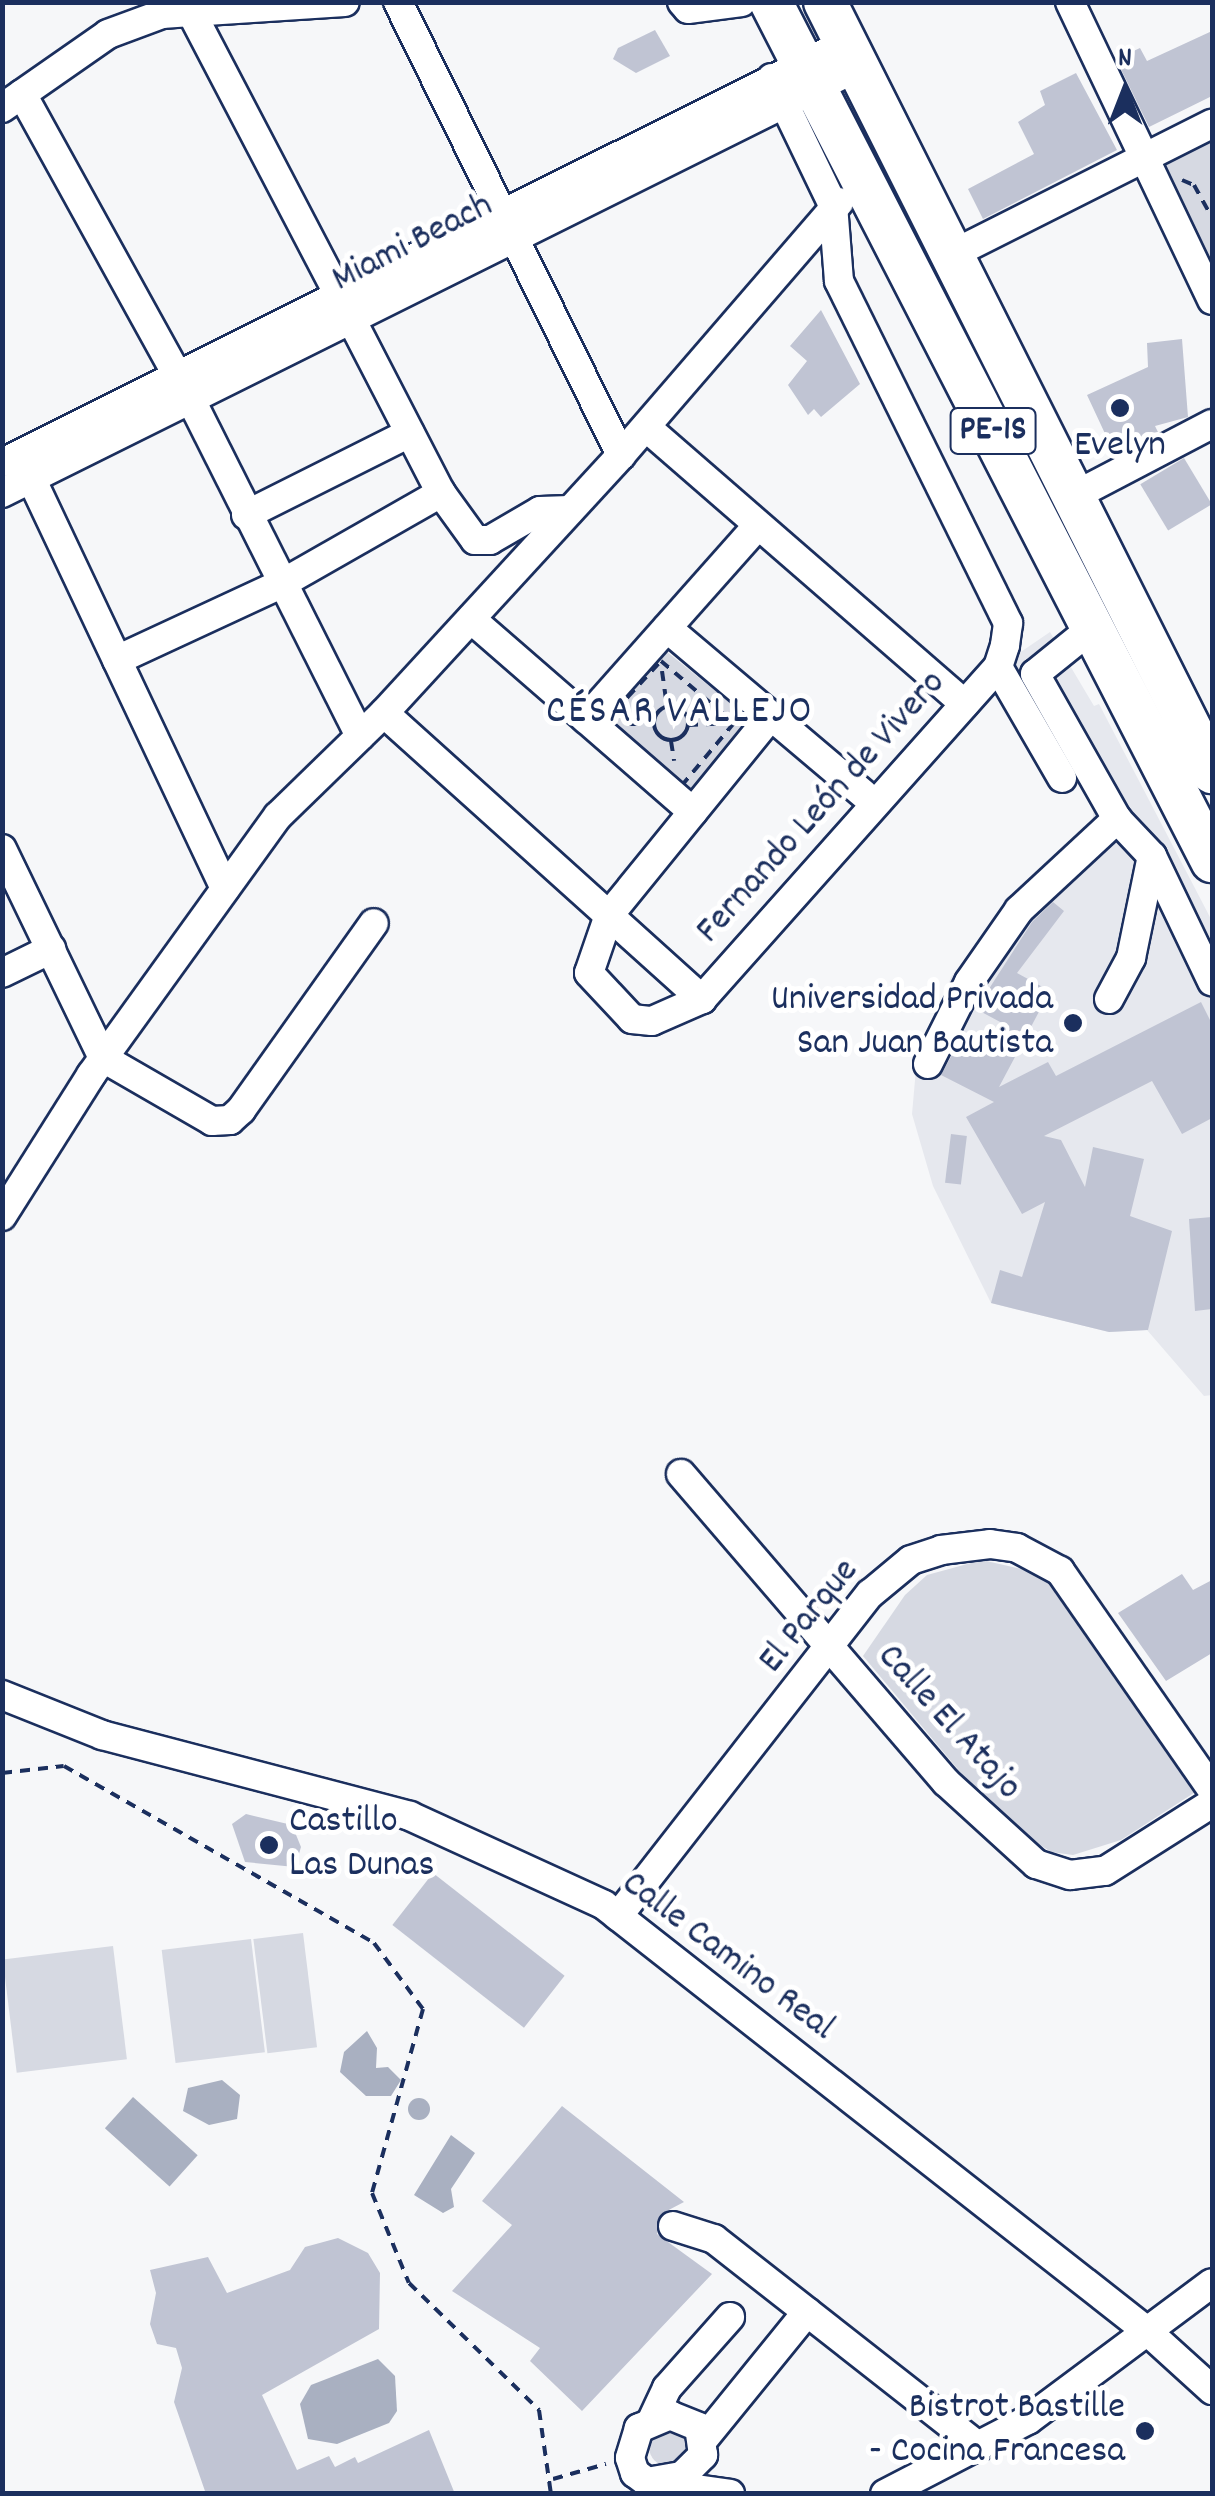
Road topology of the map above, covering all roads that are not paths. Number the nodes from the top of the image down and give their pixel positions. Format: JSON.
{"nodes":[{"id":1,"x":346,"y":2,"type":"edge"},
{"id":2,"x":398,"y":2,"type":"edge"},
{"id":3,"x":682,"y":2,"type":"edge"},
{"id":4,"x":742,"y":2,"type":"edge"},
{"id":5,"x":770,"y":2,"type":"edge"},
{"id":6,"x":825,"y":2,"type":"edge"},
{"id":7,"x":1070,"y":2,"type":"edge"},
{"id":8,"x":190,"y":7,"type":"edge"},
{"id":9,"x":852,"y":55,"type":"junction"},
{"id":10,"x":793,"y":82,"type":"junction"},
{"id":11,"x":12,"y":101,"type":"edge"},
{"id":12,"x":1212,"y":124,"type":"edge"},
{"id":13,"x":1144,"y":158,"type":"junction"},
{"id":14,"x":850,"y":195,"type":"junction"},
{"id":15,"x":507,"y":225,"type":"junction"},
{"id":16,"x":956,"y":253,"type":"junction"},
{"id":17,"x":1212,"y":300,"type":"edge"},
{"id":18,"x":344,"y":306,"type":"junction"},
{"id":19,"x":184,"y":387,"type":"junction"},
{"id":20,"x":1212,"y":424,"type":"edge"},
{"id":21,"x":646,"y":427,"type":"junction"},
{"id":22,"x":410,"y":433,"type":"junction"},
{"id":23,"x":621,"y":456,"type":"junction"},
{"id":24,"x":12,"y":460,"type":"edge"},
{"id":25,"x":2,"y":492,"type":"edge"},
{"id":26,"x":441,"y":493,"type":"junction"},
{"id":27,"x":1076,"y":495,"type":"junction"},
{"id":28,"x":570,"y":510,"type":"junction"},
{"id":29,"x":246,"y":515,"type":"junction"},
{"id":30,"x":758,"y":525,"type":"junction"},
{"id":31,"x":283,"y":583,"type":"junction"},
{"id":32,"x":471,"y":619,"type":"junction"},
{"id":33,"x":667,"y":628,"type":"junction"},
{"id":34,"x":1092,"y":628,"type":"junction"},
{"id":35,"x":117,"y":660,"type":"junction"},
{"id":36,"x":998,"y":667,"type":"junction"},
{"id":37,"x":964,"y":704,"type":"junction"},
{"id":38,"x":384,"y":713,"type":"junction"},
{"id":39,"x":770,"y":716,"type":"junction"},
{"id":40,"x":586,"y":719,"type":"junction"},
{"id":41,"x":360,"y":736,"type":"junction"},
{"id":42,"x":1212,"y":772,"type":"edge"},
{"id":43,"x":1062,"y":778,"type":"dead end"},
{"id":44,"x":876,"y":804,"type":"junction"},
{"id":45,"x":693,"y":812,"type":"junction"},
{"id":46,"x":1117,"y":820,"type":"junction"},
{"id":47,"x":2,"y":849,"type":"edge"},
{"id":48,"x":1152,"y":856,"type":"junction"},
{"id":49,"x":1212,"y":862,"type":"edge"},
{"id":50,"x":225,"y":889,"type":"junction"},
{"id":51,"x":608,"y":916,"type":"junction"},
{"id":52,"x":374,"y":923,"type":"dead end"},
{"id":53,"x":51,"y":950,"type":"junction"},
{"id":54,"x":2,"y":973,"type":"edge"},
{"id":55,"x":1212,"y":981,"type":"edge"},
{"id":56,"x":1109,"y":998,"type":"dead end"},
{"id":57,"x":702,"y":999,"type":"junction"},
{"id":58,"x":103,"y":1058,"type":"junction"},
{"id":59,"x":928,"y":1064,"type":"dead end"},
{"id":60,"x":2,"y":1216,"type":"edge"},
{"id":61,"x":681,"y":1474,"type":"dead end"},
{"id":62,"x":832,"y":1648,"type":"junction"},
{"id":63,"x":2,"y":1695,"type":"edge"},
{"id":64,"x":1212,"y":1790,"type":"edge"},
{"id":65,"x":1212,"y":1803,"type":"edge"},
{"id":66,"x":618,"y":1916,"type":"junction"},
{"id":67,"x":673,"y":2226,"type":"dead end"},
{"id":68,"x":1212,"y":2283,"type":"edge"},
{"id":69,"x":807,"y":2312,"type":"junction"},
{"id":70,"x":730,"y":2317,"type":"dead end"},
{"id":71,"x":1147,"y":2331,"type":"junction"},
{"id":72,"x":1212,"y":2390,"type":"edge"},
{"id":73,"x":653,"y":2418,"type":"junction"},
{"id":74,"x":703,"y":2447,"type":"junction"},
{"id":75,"x":980,"y":2447,"type":"junction"},
{"id":76,"x":647,"y":2482,"type":"junction"},
{"id":77,"x":730,"y":2494,"type":"edge"},
{"id":78,"x":741,"y":2494,"type":"edge"},
{"id":79,"x":886,"y":2494,"type":"edge"}],
"edges":[{"from":1,"to":8,"type":"street"},
{"from":2,"to":15,"type":"street"},
{"from":3,"to":4,"type":"street"},
{"from":5,"to":10,"type":"highway","number":"PE-1S"},
{"from":6,"to":9,"type":"highway","number":"PE-1S"},
{"from":7,"to":13,"type":"street"},
{"from":8,"to":11,"type":"street"},
{"from":8,"to":18,"type":"street"},
{"from":9,"to":10,"type":"street","name":"Miami Beach"},
{"from":9,"to":16,"type":"highway","number":"PE-1S"},
{"from":10,"to":14,"type":"highway","number":"PE-1S"},
{"from":10,"to":15,"type":"street","name":"Miami Beach"},
{"from":11,"to":19,"type":"street"},
{"from":12,"to":13,"type":"street"},
{"from":13,"to":16,"type":"street"},
{"from":13,"to":17,"type":"street"},
{"from":14,"to":21,"type":"street"},
{"from":14,"to":34,"type":"highway","number":"PE-1S"},
{"from":14,"to":36,"type":"street"},
{"from":15,"to":18,"type":"street","name":"Miami Beach"},
{"from":15,"to":23,"type":"street"},
{"from":16,"to":27,"type":"highway","number":"PE-1S"},
{"from":18,"to":19,"type":"street","name":"Miami Beach"},
{"from":18,"to":22,"type":"street"},
{"from":19,"to":24,"type":"street","name":"Miami Beach"},
{"from":19,"to":29,"type":"street"},
{"from":20,"to":27,"type":"street"},
{"from":21,"to":23,"type":"street"},
{"from":21,"to":30,"type":"street"},
{"from":22,"to":26,"type":"street"},
{"from":22,"to":29,"type":"street"},
{"from":23,"to":28,"type":"street"},
{"from":24,"to":25,"type":"street","name":"Miami Beach"},
{"from":24,"to":35,"type":"street"},
{"from":26,"to":28,"type":"street"},
{"from":26,"to":31,"type":"street"},
{"from":27,"to":42,"type":"highway","number":"PE-1S"},
{"from":28,"to":32,"type":"street"},
{"from":29,"to":31,"type":"street"},
{"from":30,"to":33,"type":"street"},
{"from":30,"to":37,"type":"street"},
{"from":31,"to":35,"type":"street"},
{"from":31,"to":41,"type":"street"},
{"from":32,"to":38,"type":"street"},
{"from":32,"to":40,"type":"street"},
{"from":33,"to":39,"type":"street"},
{"from":33,"to":40,"type":"street"},
{"from":34,"to":46,"type":"street"},
{"from":34,"to":49,"type":"highway","number":"PE-1S"},
{"from":35,"to":50,"type":"street"},
{"from":36,"to":37,"type":"street","name":"Fernando León de Vivero"},
{"from":36,"to":43,"type":"street"},
{"from":37,"to":44,"type":"street","name":"Fernando León de Vivero"},
{"from":38,"to":41,"type":"street"},
{"from":38,"to":51,"type":"street"},
{"from":39,"to":44,"type":"street"},
{"from":39,"to":45,"type":"street"},
{"from":40,"to":45,"type":"street"},
{"from":41,"to":50,"type":"street"},
{"from":44,"to":57,"type":"street","name":"Fernando León de Vivero"},
{"from":45,"to":51,"type":"street"},
{"from":46,"to":48,"type":"street"},
{"from":46,"to":59,"type":"street"},
{"from":47,"to":53,"type":"street"},
{"from":48,"to":55,"type":"street"},
{"from":48,"to":56,"type":"street"},
{"from":50,"to":58,"type":"street"},
{"from":51,"to":57,"type":"street"},
{"from":51,"to":57,"type":"street"},
{"from":52,"to":58,"type":"street"},
{"from":53,"to":54,"type":"street"},
{"from":53,"to":58,"type":"street"},
{"from":58,"to":60,"type":"street"},
{"from":61,"to":62,"type":"street","name":"Calle El Atajo"},
{"from":62,"to":64,"type":"street","name":"El Parque"},
{"from":62,"to":65,"type":"street","name":"Calle El Atajo"},
{"from":62,"to":66,"type":"street","name":"El Parque"},
{"from":63,"to":66,"type":"street","name":"Calle Camino Real"},
{"from":66,"to":71,"type":"street","name":"Calle Camino Real"},
{"from":67,"to":69,"type":"street"},
{"from":68,"to":71,"type":"street"},
{"from":69,"to":74,"type":"street"},
{"from":69,"to":75,"type":"street"},
{"from":70,"to":73,"type":"street"},
{"from":71,"to":72,"type":"street","name":"Calle Camino Real"},
{"from":71,"to":75,"type":"street"},
{"from":73,"to":74,"type":"street"},
{"from":73,"to":76,"type":"street"},
{"from":74,"to":76,"type":"street"},
{"from":74,"to":78,"type":"street"},
{"from":75,"to":79,"type":"street"},
{"from":76,"to":77,"type":"street"}]}
